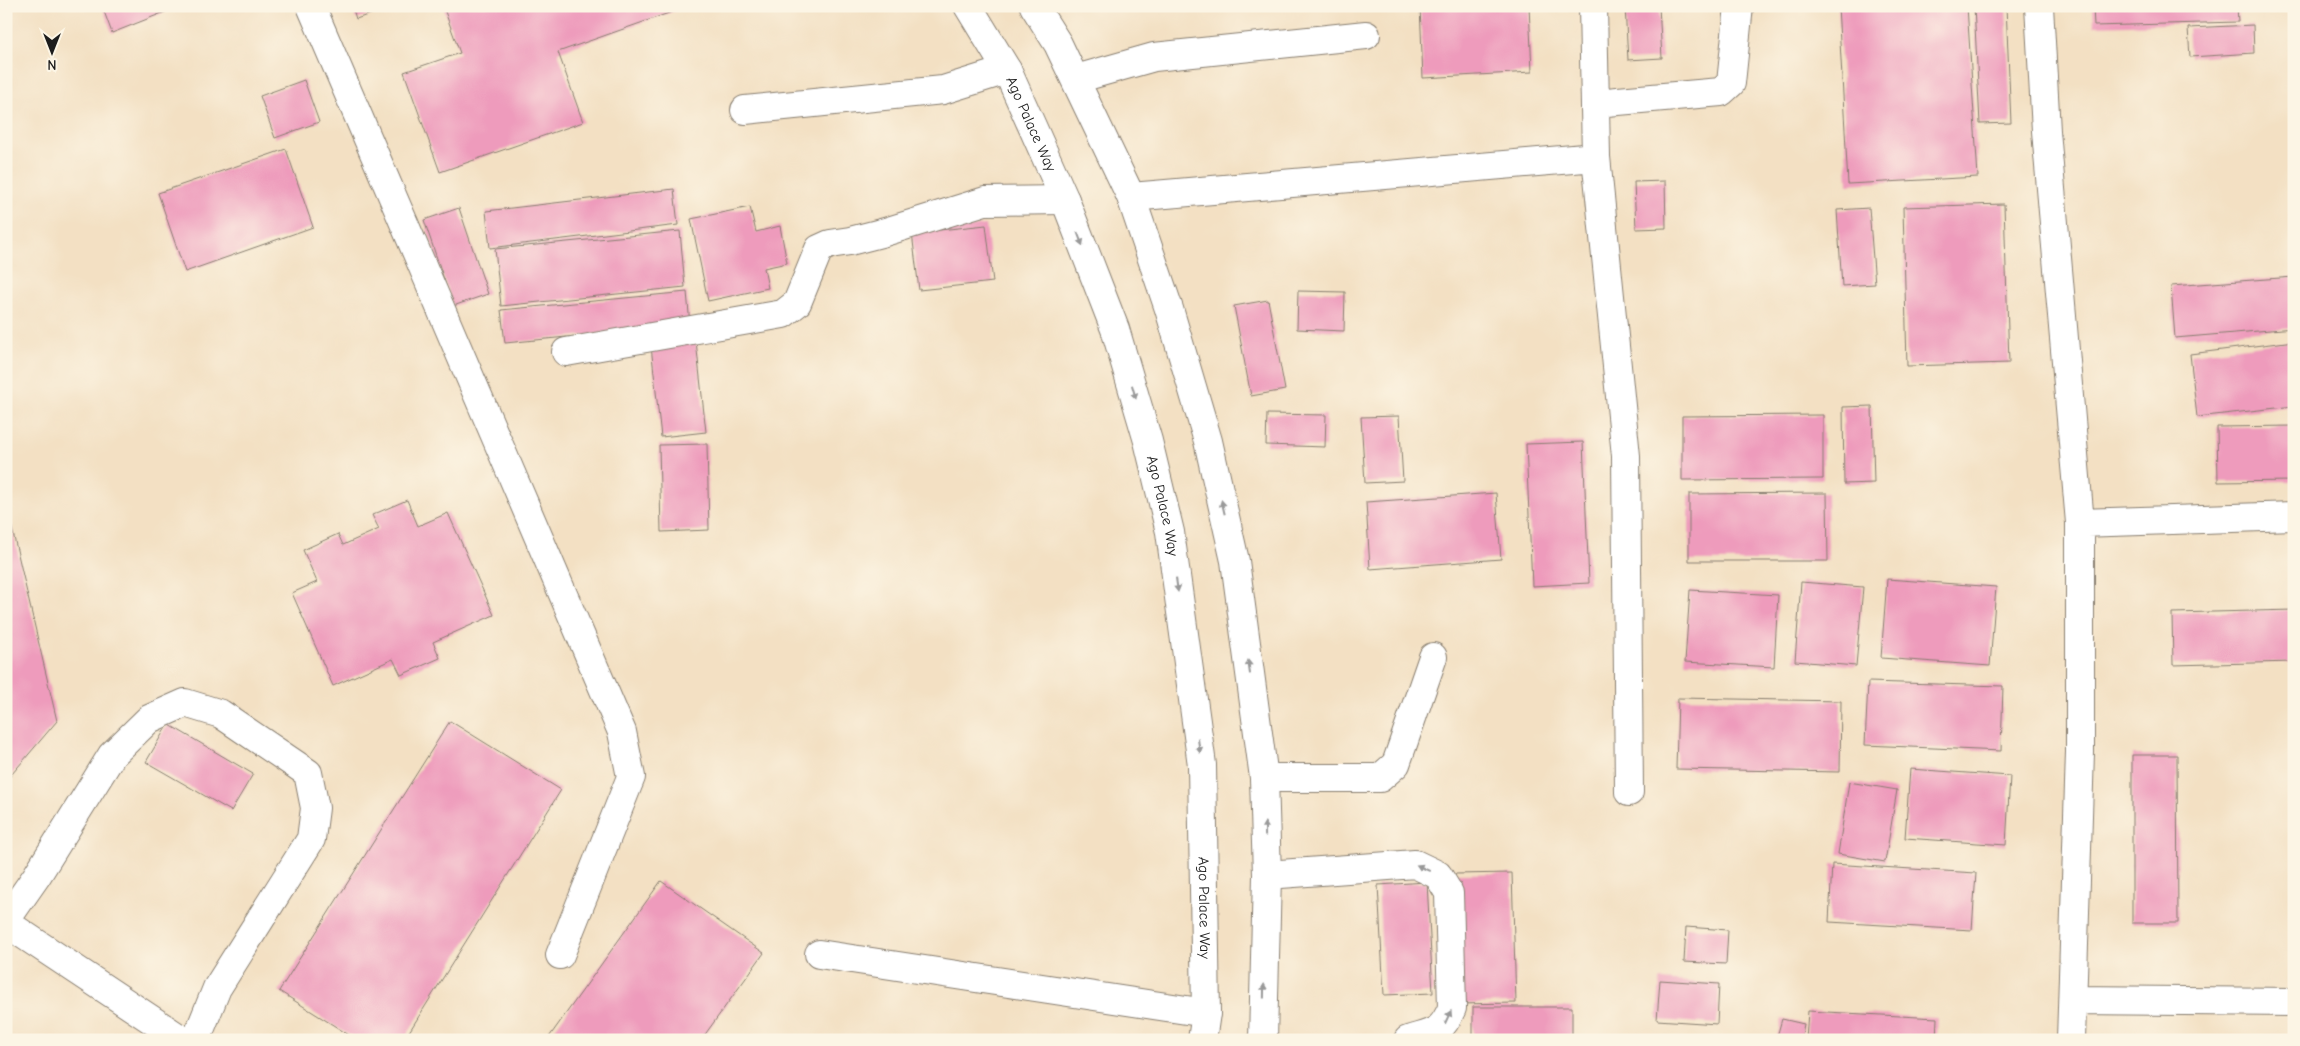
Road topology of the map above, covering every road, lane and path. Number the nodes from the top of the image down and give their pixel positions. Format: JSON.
{"nodes":[{"id":1,"x":311,"y":6,"type":"edge"},
{"id":2,"x":968,"y":6,"type":"edge"},
{"id":3,"x":1034,"y":6,"type":"edge"},
{"id":4,"x":1593,"y":6,"type":"edge"},
{"id":5,"x":1739,"y":6,"type":"edge"},
{"id":6,"x":2039,"y":6,"type":"edge"},
{"id":7,"x":1366,"y":35,"type":"dead end"},
{"id":8,"x":1006,"y":70,"type":"junction"},
{"id":9,"x":1076,"y":79,"type":"junction"},
{"id":10,"x":1595,"y":103,"type":"junction"},
{"id":11,"x":745,"y":110,"type":"dead end"},
{"id":12,"x":1596,"y":157,"type":"junction"},
{"id":13,"x":1131,"y":197,"type":"junction"},
{"id":14,"x":1065,"y":200,"type":"junction"},
{"id":15,"x":566,"y":352,"type":"dead end"},
{"id":16,"x":2294,"y":516,"type":"edge"},
{"id":17,"x":2080,"y":523,"type":"junction"},
{"id":18,"x":1433,"y":657,"type":"dead end"},
{"id":19,"x":1264,"y":778,"type":"junction"},
{"id":20,"x":1629,"y":792,"type":"dead end"},
{"id":21,"x":1267,"y":875,"type":"junction"},
{"id":22,"x":6,"y":920,"type":"edge"},
{"id":23,"x":6,"y":923,"type":"edge"},
{"id":24,"x":819,"y":954,"type":"dead end"},
{"id":25,"x":560,"y":955,"type":"dead end"},
{"id":26,"x":2074,"y":1000,"type":"junction"},
{"id":27,"x":2294,"y":1002,"type":"edge"},
{"id":28,"x":1204,"y":1027,"type":"edge"},
{"id":29,"x":182,"y":1040,"type":"edge"},
{"id":30,"x":196,"y":1040,"type":"edge"},
{"id":31,"x":1263,"y":1040,"type":"edge"},
{"id":32,"x":1408,"y":1040,"type":"edge"},
{"id":33,"x":2071,"y":1040,"type":"edge"}],
"edges":[{"from":1,"to":25,"type":"street"},
{"from":2,"to":8,"type":"street","name":"Ago Palace Way"},
{"from":3,"to":9,"type":"street"},
{"from":4,"to":10,"type":"street"},
{"from":5,"to":10,"type":"street"},
{"from":6,"to":17,"type":"street"},
{"from":7,"to":9,"type":"street"},
{"from":8,"to":11,"type":"street"},
{"from":8,"to":14,"type":"street","name":"Ago Palace Way"},
{"from":9,"to":13,"type":"street"},
{"from":10,"to":12,"type":"street"},
{"from":12,"to":13,"type":"street"},
{"from":12,"to":20,"type":"street"},
{"from":19,"to":13,"type":"street","one_way":true},
{"from":14,"to":15,"type":"street"},
{"from":14,"to":28,"type":"street","name":"Ago Palace Way","one_way":true},
{"from":16,"to":17,"type":"street"},
{"from":17,"to":26,"type":"street"},
{"from":18,"to":19,"type":"street"},
{"from":21,"to":19,"type":"street","one_way":true},
{"from":31,"to":21,"type":"street","one_way":true},
{"from":32,"to":21,"type":"street","one_way":true},
{"from":22,"to":30,"type":"street"},
{"from":23,"to":29,"type":"street"},
{"from":24,"to":28,"type":"street"},
{"from":26,"to":27,"type":"street"},
{"from":26,"to":33,"type":"street"}]}
